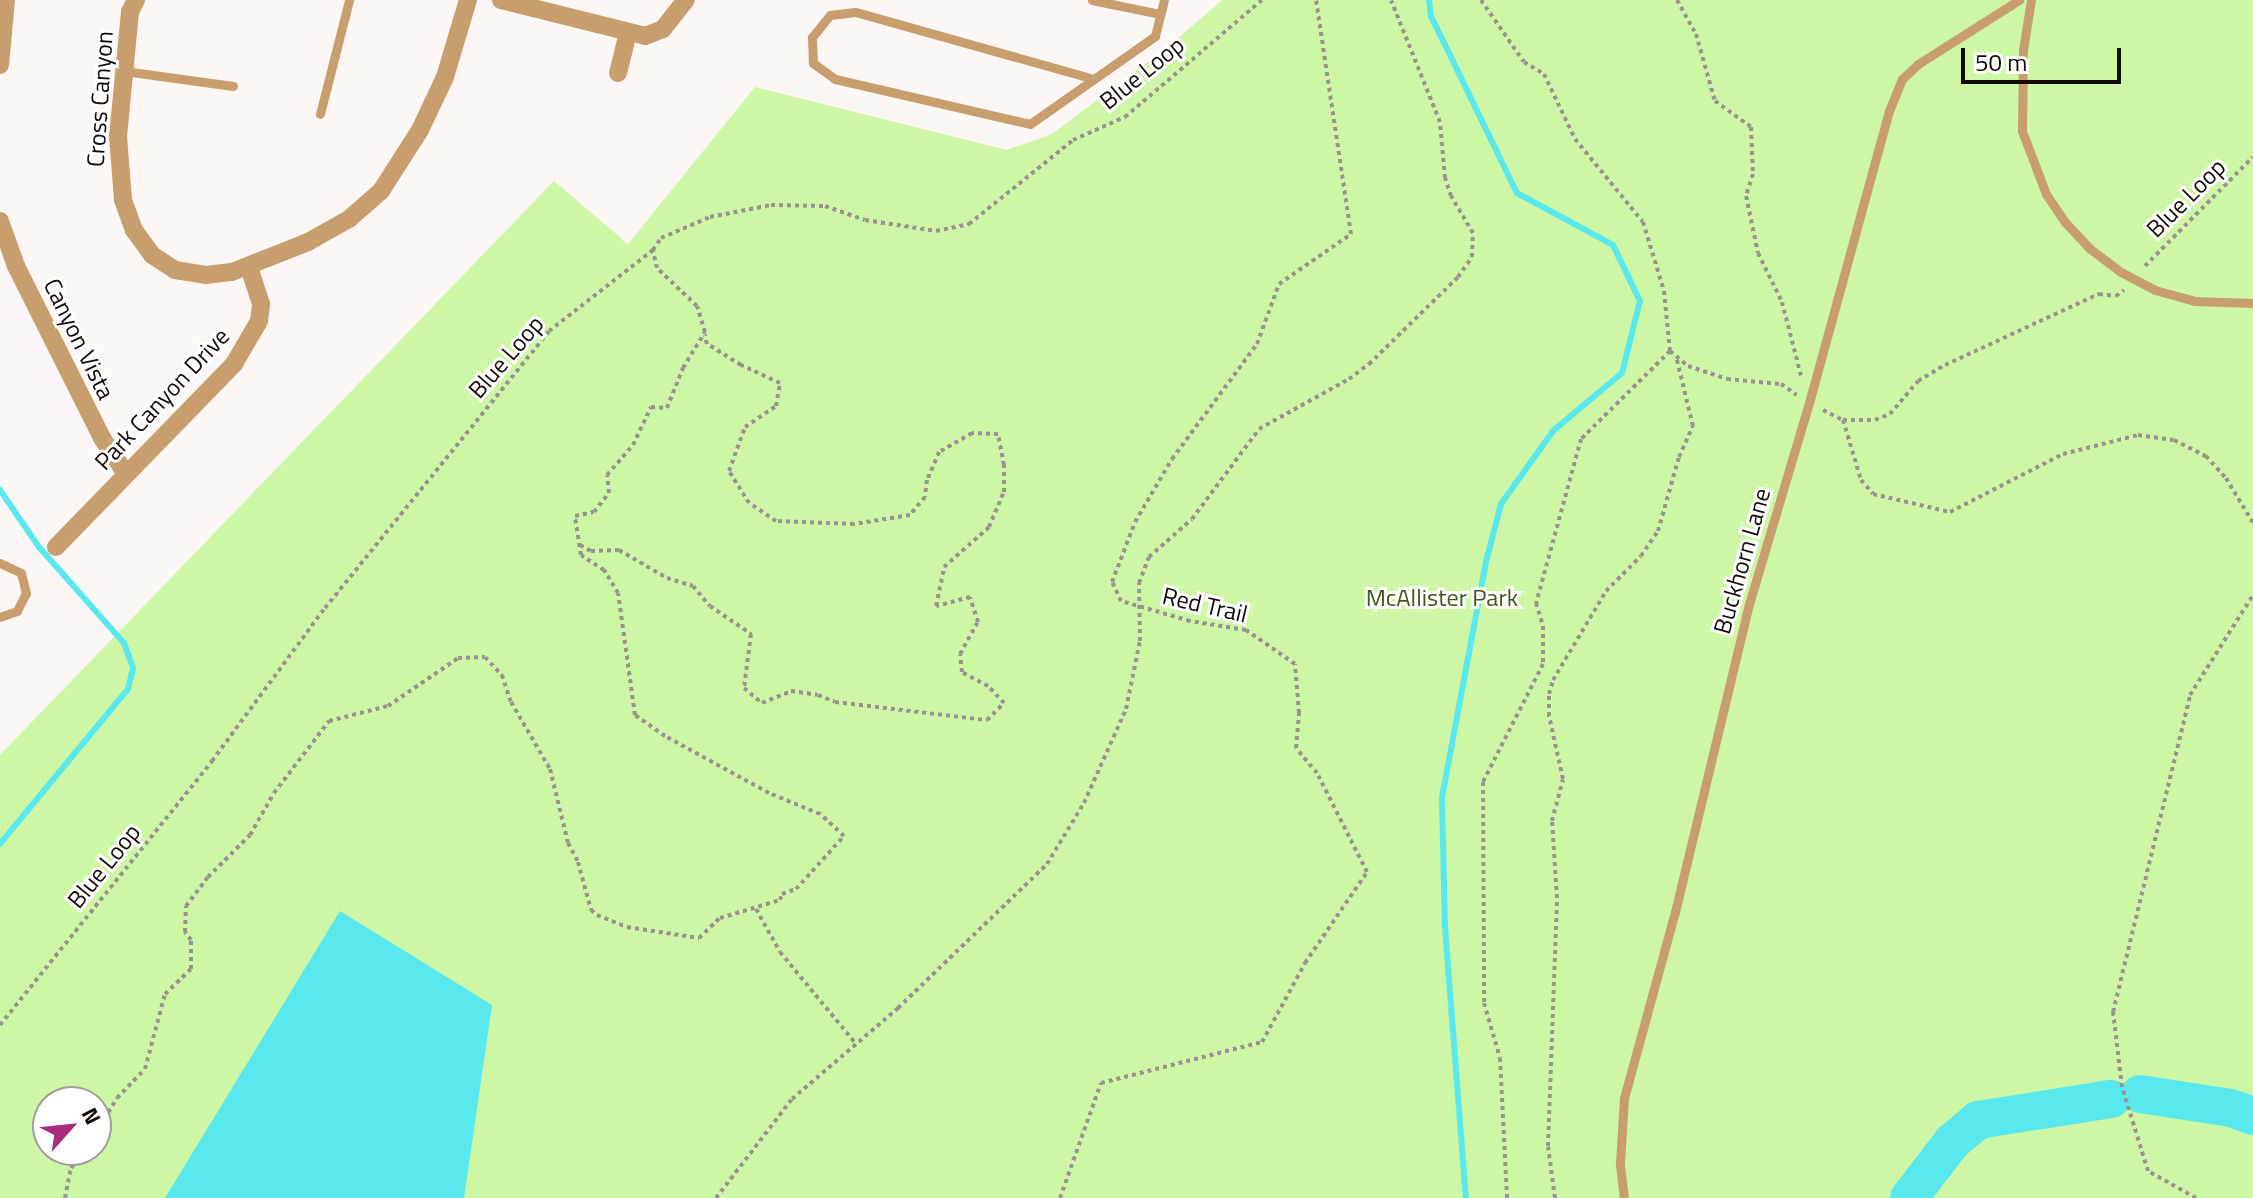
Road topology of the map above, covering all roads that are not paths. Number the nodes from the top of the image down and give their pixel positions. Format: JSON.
{"nodes":[{"id":1,"x":6,"y":0,"type":"edge"},
{"id":2,"x":136,"y":0,"type":"edge"},
{"id":3,"x":349,"y":0,"type":"edge"},
{"id":4,"x":468,"y":0,"type":"edge"},
{"id":5,"x":501,"y":0,"type":"edge"},
{"id":6,"x":686,"y":0,"type":"edge"},
{"id":7,"x":1092,"y":0,"type":"edge"},
{"id":8,"x":1164,"y":0,"type":"edge"},
{"id":9,"x":2019,"y":0,"type":"edge"},
{"id":10,"x":2031,"y":0,"type":"edge"},
{"id":11,"x":1160,"y":14,"type":"junction"},
{"id":12,"x":628,"y":33,"type":"junction"},
{"id":13,"x":0,"y":65,"type":"edge"},
{"id":14,"x":124,"y":71,"type":"junction"},
{"id":15,"x":618,"y":73,"type":"dead end"},
{"id":16,"x":1094,"y":79,"type":"junction"},
{"id":17,"x":233,"y":86,"type":"dead end"},
{"id":18,"x":320,"y":114,"type":"dead end"},
{"id":19,"x":0,"y":221,"type":"edge"},
{"id":20,"x":249,"y":266,"type":"junction"},
{"id":21,"x":2253,"y":303,"type":"edge"},
{"id":22,"x":126,"y":474,"type":"junction"},
{"id":23,"x":56,"y":547,"type":"dead end"},
{"id":24,"x":0,"y":563,"type":"edge"},
{"id":25,"x":0,"y":617,"type":"edge"},
{"id":26,"x":1624,"y":1198,"type":"edge"}],
"edges":[{"from":1,"to":13,"type":"street"},
{"from":2,"to":14,"type":"street","name":"Cross Canyon"},
{"from":3,"to":18,"type":"lane"},
{"from":4,"to":20,"type":"street","name":"Cross Canyon"},
{"from":5,"to":12,"type":"street"},
{"from":6,"to":12,"type":"street"},
{"from":7,"to":11,"type":"lane"},
{"from":8,"to":11,"type":"lane"},
{"from":9,"to":26,"type":"lane","name":"Buckhorn Lane"},
{"from":10,"to":21,"type":"lane"},
{"from":11,"to":16,"type":"lane"},
{"from":12,"to":15,"type":"street"},
{"from":14,"to":17,"type":"lane"},
{"from":14,"to":20,"type":"street","name":"Cross Canyon"},
{"from":16,"to":16,"type":"lane"},
{"from":19,"to":22,"type":"street","name":"Canyon Vista"},
{"from":20,"to":22,"type":"street","name":"Park Canyon Drive"},
{"from":22,"to":23,"type":"street","name":"Park Canyon Drive"},
{"from":24,"to":25,"type":"lane"}]}
